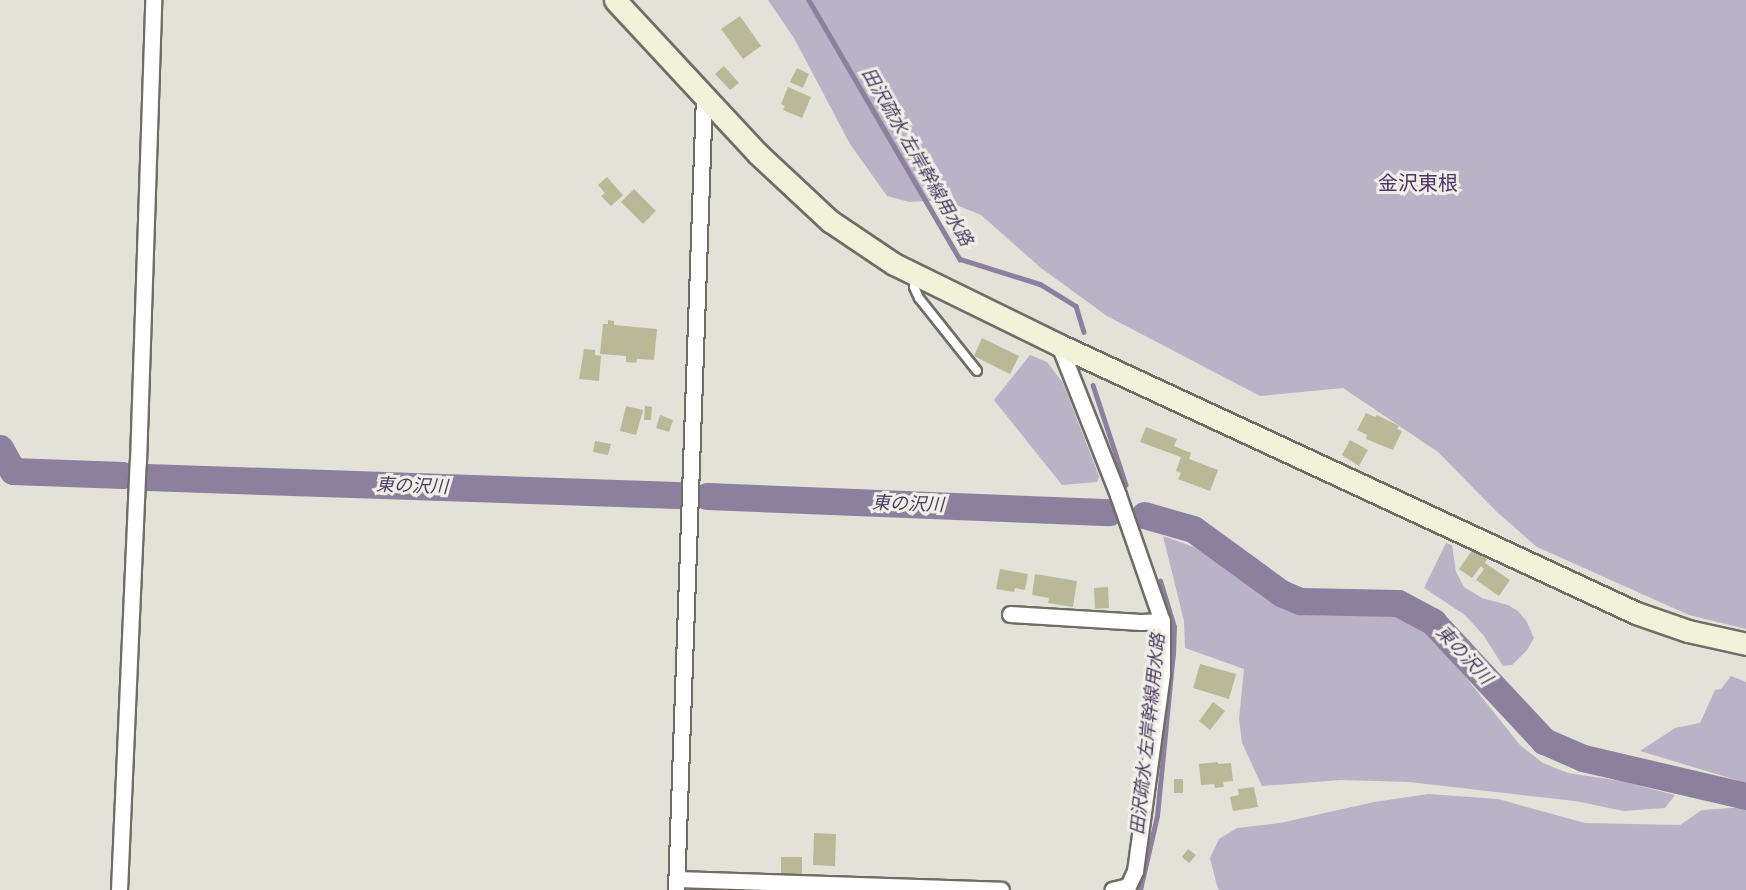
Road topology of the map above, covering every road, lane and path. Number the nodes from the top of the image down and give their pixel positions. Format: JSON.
{"nodes":[{"id":1,"x":153,"y":0,"type":"edge"},
{"id":2,"x":615,"y":0,"type":"edge"},
{"id":3,"x":704,"y":95,"type":"junction"},
{"id":4,"x":915,"y":274,"type":"junction"},
{"id":5,"x":1059,"y":345,"type":"junction"},
{"id":6,"x":977,"y":371,"type":"dead end"},
{"id":7,"x":1010,"y":614,"type":"dead end"},
{"id":8,"x":1162,"y":621,"type":"junction"},
{"id":9,"x":1746,"y":644,"type":"edge"},
{"id":10,"x":677,"y":885,"type":"edge"},
{"id":11,"x":118,"y":890,"type":"edge"},
{"id":12,"x":1001,"y":890,"type":"edge"},
{"id":13,"x":1112,"y":890,"type":"edge"}],
"edges":[{"from":1,"to":11,"type":"street"},
{"from":2,"to":3,"type":"street"},
{"from":3,"to":4,"type":"street"},
{"from":3,"to":10,"type":"street"},
{"from":4,"to":5,"type":"street"},
{"from":4,"to":6,"type":"lane"},
{"from":5,"to":8,"type":"street"},
{"from":5,"to":9,"type":"street"},
{"from":7,"to":8,"type":"street"},
{"from":8,"to":13,"type":"street"},
{"from":10,"to":12,"type":"street"}]}
